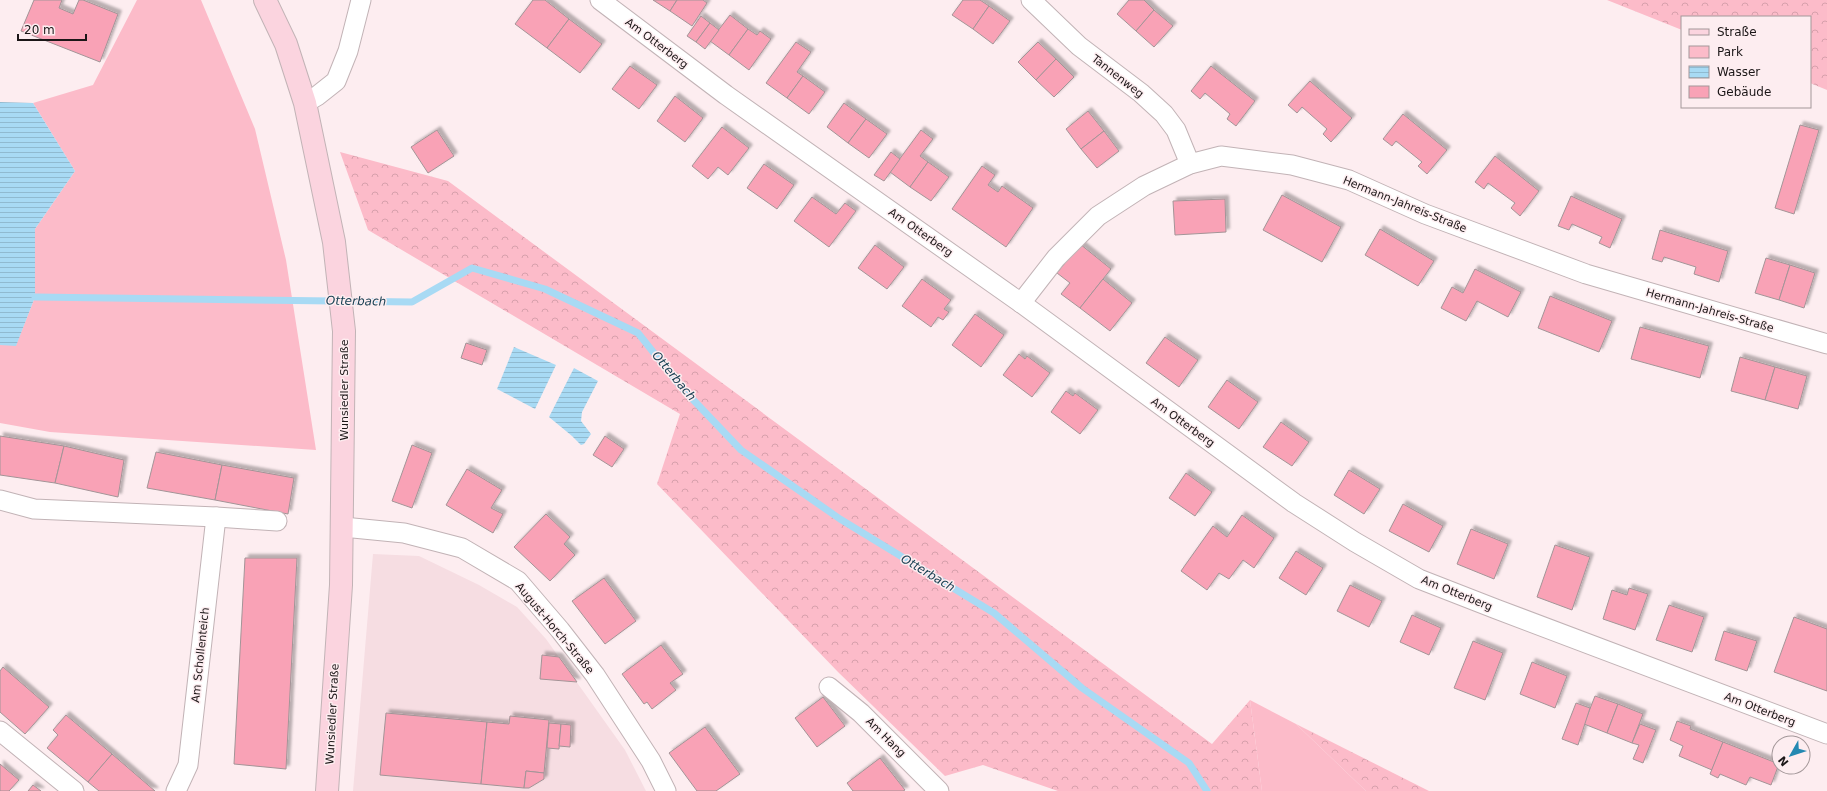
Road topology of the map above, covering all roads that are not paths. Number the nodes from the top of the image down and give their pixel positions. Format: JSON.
{"nodes":[{"id":1,"x":265,"y":0,"type":"edge"},
{"id":2,"x":361,"y":0,"type":"edge"},
{"id":3,"x":600,"y":0,"type":"edge"},
{"id":4,"x":1031,"y":0,"type":"edge"},
{"id":5,"x":305,"y":103,"type":"junction"},
{"id":6,"x":1190,"y":164,"type":"junction"},
{"id":7,"x":1021,"y":303,"type":"junction"},
{"id":8,"x":1827,"y":344,"type":"edge"},
{"id":9,"x":0,"y":500,"type":"edge"},
{"id":10,"x":216,"y":517,"type":"junction"},
{"id":11,"x":277,"y":521,"type":"dead end"},
{"id":12,"x":342,"y":527,"type":"junction"},
{"id":13,"x":829,"y":687,"type":"dead end"},
{"id":14,"x":0,"y":731,"type":"edge"},
{"id":15,"x":1827,"y":734,"type":"edge"},
{"id":16,"x":74,"y":791,"type":"edge"},
{"id":17,"x":176,"y":791,"type":"edge"},
{"id":18,"x":327,"y":791,"type":"edge"},
{"id":19,"x":666,"y":791,"type":"edge"},
{"id":20,"x":939,"y":791,"type":"edge"}],
"edges":[{"from":1,"to":5,"type":"main road","name":"Wunsiedler Straße"},
{"from":2,"to":5,"type":"street"},
{"from":3,"to":7,"type":"street","name":"Am Otterberg"},
{"from":4,"to":6,"type":"street","name":"Tannenweg"},
{"from":5,"to":12,"type":"main road","name":"Wunsiedler Straße"},
{"from":6,"to":7,"type":"street","name":"Hermann-Jahreis-Straße"},
{"from":6,"to":8,"type":"street","name":"Hermann-Jahreis-Straße"},
{"from":7,"to":15,"type":"street","name":"Am Otterberg"},
{"from":9,"to":10,"type":"street"},
{"from":10,"to":11,"type":"street"},
{"from":10,"to":17,"type":"street","name":"Am Schollenteich"},
{"from":12,"to":18,"type":"main road","name":"Wunsiedler Straße"},
{"from":12,"to":19,"type":"street","name":"August-Horch-Straße"},
{"from":13,"to":20,"type":"street","name":"Am Hang"},
{"from":14,"to":16,"type":"street"}]}
